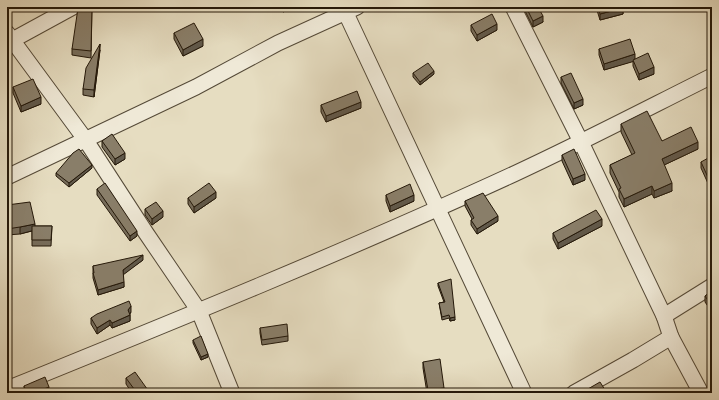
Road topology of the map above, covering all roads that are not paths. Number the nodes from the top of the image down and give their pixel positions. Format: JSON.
{"nodes":[{"id":1,"x":73,"y":7,"type":"edge"},
{"id":2,"x":513,"y":7,"type":"edge"},
{"id":3,"x":348,"y":9,"type":"edge"},
{"id":4,"x":9,"y":39,"type":"edge"},
{"id":5,"x":712,"y":76,"type":"edge"},
{"id":6,"x":85,"y":139,"type":"junction"},
{"id":7,"x":581,"y":142,"type":"junction"},
{"id":8,"x":7,"y":176,"type":"edge"},
{"id":9,"x":438,"y":208,"type":"junction"},
{"id":10,"x":712,"y":286,"type":"edge"},
{"id":11,"x":199,"y":311,"type":"junction"},
{"id":12,"x":664,"y":316,"type":"junction"},
{"id":13,"x":671,"y":337,"type":"junction"},
{"id":14,"x":7,"y":389,"type":"edge"},
{"id":15,"x":232,"y":393,"type":"edge"},
{"id":16,"x":524,"y":393,"type":"edge"},
{"id":17,"x":574,"y":393,"type":"edge"},
{"id":18,"x":701,"y":393,"type":"edge"}],
"edges":[{"from":1,"to":4,"type":"street"},
{"from":2,"to":7,"type":"street"},
{"from":3,"to":6,"type":"street"},
{"from":3,"to":9,"type":"street"},
{"from":4,"to":6,"type":"street"},
{"from":5,"to":7,"type":"street"},
{"from":6,"to":8,"type":"street"},
{"from":6,"to":11,"type":"street"},
{"from":7,"to":9,"type":"street"},
{"from":7,"to":12,"type":"street"},
{"from":9,"to":11,"type":"street"},
{"from":9,"to":16,"type":"street"},
{"from":10,"to":12,"type":"street"},
{"from":11,"to":14,"type":"street"},
{"from":11,"to":15,"type":"street"},
{"from":12,"to":13,"type":"street"},
{"from":13,"to":17,"type":"street"},
{"from":13,"to":18,"type":"street"}]}
